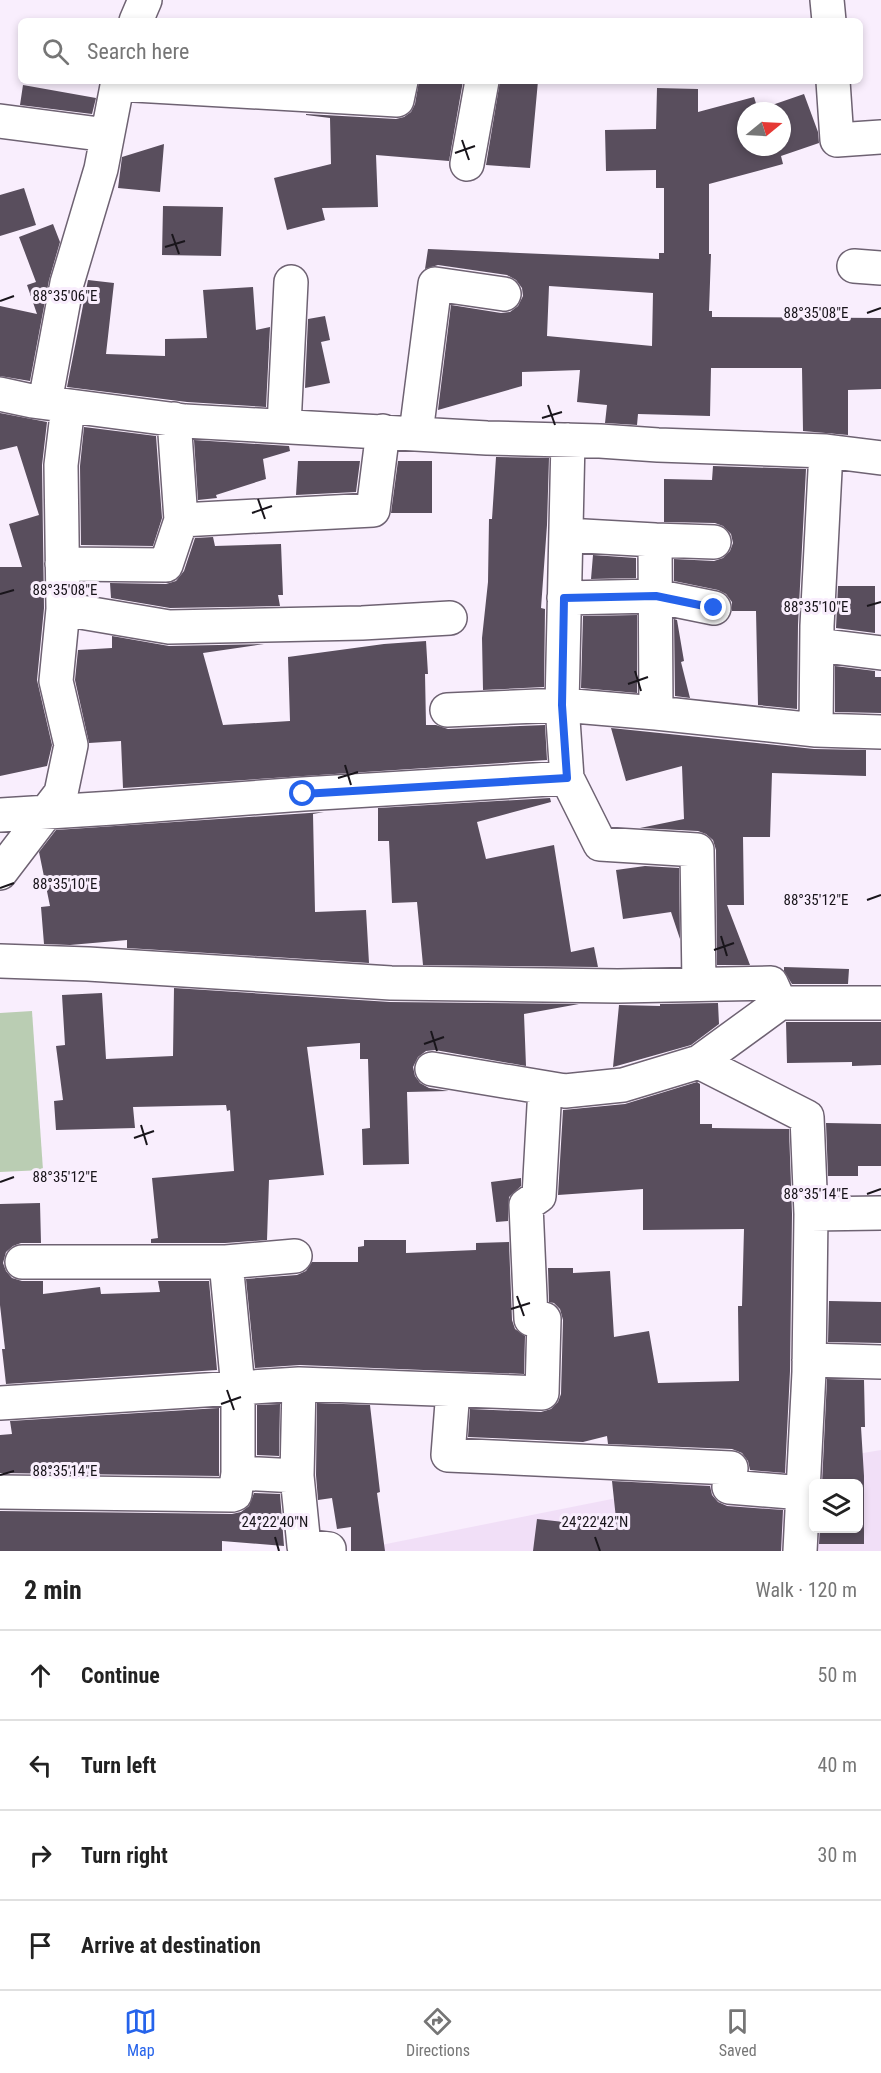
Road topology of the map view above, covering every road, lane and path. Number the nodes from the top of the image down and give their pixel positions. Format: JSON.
{"nodes":[{"id":1,"x":145,"y":0,"type":"edge"},
{"id":2,"x":827,"y":0,"type":"edge"},
{"id":3,"x":137,"y":18,"type":"edge"},
{"id":4,"x":829,"y":18,"type":"edge"},
{"id":5,"x":118,"y":84,"type":"edge"},
{"id":6,"x":149,"y":84,"type":"edge"},
{"id":7,"x":400,"y":84,"type":"edge"},
{"id":8,"x":481,"y":84,"type":"edge"},
{"id":9,"x":833,"y":84,"type":"edge"},
{"id":10,"x":0,"y":121,"type":"edge"},
{"id":11,"x":107,"y":135,"type":"junction"},
{"id":12,"x":881,"y":137,"type":"edge"},
{"id":13,"x":467,"y":164,"type":"dead end"},
{"id":14,"x":291,"y":282,"type":"dead end"},
{"id":15,"x":504,"y":294,"type":"dead end"},
{"id":16,"x":0,"y":394,"type":"edge"},
{"id":17,"x":56,"y":404,"type":"junction"},
{"id":18,"x":174,"y":419,"type":"junction"},
{"id":19,"x":284,"y":426,"type":"junction"},
{"id":20,"x":383,"y":432,"type":"junction"},
{"id":21,"x":416,"y":434,"type":"junction"},
{"id":22,"x":568,"y":440,"type":"junction"},
{"id":23,"x":826,"y":452,"type":"junction"},
{"id":24,"x":881,"y":458,"type":"edge"},
{"id":25,"x":181,"y":520,"type":"junction"},
{"id":26,"x":566,"y":534,"type":"junction"},
{"id":27,"x":654,"y":540,"type":"junction"},
{"id":28,"x":714,"y":542,"type":"dead end"},
{"id":29,"x":62,"y":564,"type":"junction"},
{"id":30,"x":656,"y":596,"type":"junction"},
{"id":31,"x":564,"y":598,"type":"junction"},
{"id":32,"x":714,"y":608,"type":"dead end"},
{"id":33,"x":63,"y":609,"type":"junction"},
{"id":34,"x":450,"y":618,"type":"dead end"},
{"id":35,"x":817,"y":645,"type":"junction"},
{"id":36,"x":881,"y":653,"type":"edge"},
{"id":37,"x":562,"y":705,"type":"junction"},
{"id":38,"x":447,"y":710,"type":"dead end"},
{"id":39,"x":656,"y":713,"type":"junction"},
{"id":40,"x":816,"y":730,"type":"junction"},
{"id":41,"x":881,"y":732,"type":"edge"},
{"id":42,"x":567,"y":778,"type":"junction"},
{"id":43,"x":46,"y":812,"type":"junction"},
{"id":44,"x":0,"y":815,"type":"edge"},
{"id":45,"x":0,"y":873,"type":"edge"},
{"id":46,"x":0,"y":962,"type":"edge"},
{"id":47,"x":699,"y":984,"type":"junction"},
{"id":48,"x":780,"y":1003,"type":"junction"},
{"id":49,"x":881,"y":1003,"type":"edge"},
{"id":50,"x":699,"y":1062,"type":"junction"},
{"id":51,"x":432,"y":1069,"type":"dead end"},
{"id":52,"x":545,"y":1088,"type":"junction"},
{"id":53,"x":881,"y":1213,"type":"edge"},
{"id":54,"x":811,"y":1214,"type":"junction"},
{"id":55,"x":295,"y":1256,"type":"dead end"},
{"id":56,"x":22,"y":1262,"type":"dead end"},
{"id":57,"x":226,"y":1262,"type":"junction"},
{"id":58,"x":809,"y":1360,"type":"junction"},
{"id":59,"x":881,"y":1362,"type":"edge"},
{"id":60,"x":299,"y":1384,"type":"junction"},
{"id":61,"x":238,"y":1388,"type":"junction"},
{"id":62,"x":453,"y":1390,"type":"junction"},
{"id":63,"x":0,"y":1403,"type":"edge"},
{"id":64,"x":238,"y":1473,"type":"junction"},
{"id":65,"x":297,"y":1476,"type":"junction"},
{"id":66,"x":0,"y":1492,"type":"edge"},
{"id":67,"x":803,"y":1493,"type":"junction"},
{"id":68,"x":329,"y":1551,"type":"edge"},
{"id":69,"x":800,"y":1551,"type":"edge"}],
"edges":[{"from":1,"to":3,"type":"street"},
{"from":2,"to":4,"type":"street"},
{"from":5,"to":11,"type":"street"},
{"from":6,"to":7,"type":"street"},
{"from":8,"to":13,"type":"street"},
{"from":9,"to":12,"type":"street"},
{"from":10,"to":11,"type":"street"},
{"from":11,"to":17,"type":"street"},
{"from":14,"to":19,"type":"street"},
{"from":15,"to":21,"type":"street"},
{"from":16,"to":17,"type":"street"},
{"from":17,"to":18,"type":"street"},
{"from":17,"to":29,"type":"street"},
{"from":18,"to":19,"type":"street"},
{"from":18,"to":25,"type":"street"},
{"from":19,"to":20,"type":"street"},
{"from":20,"to":21,"type":"street"},
{"from":20,"to":25,"type":"street"},
{"from":21,"to":22,"type":"street"},
{"from":22,"to":23,"type":"street"},
{"from":22,"to":26,"type":"street"},
{"from":23,"to":24,"type":"street"},
{"from":23,"to":35,"type":"street"},
{"from":25,"to":29,"type":"street"},
{"from":26,"to":27,"type":"street"},
{"from":26,"to":31,"type":"street"},
{"from":27,"to":28,"type":"street"},
{"from":27,"to":30,"type":"street"},
{"from":29,"to":33,"type":"street"},
{"from":30,"to":31,"type":"street"},
{"from":30,"to":32,"type":"street"},
{"from":30,"to":39,"type":"street"},
{"from":31,"to":37,"type":"street"},
{"from":33,"to":34,"type":"street"},
{"from":33,"to":43,"type":"street"},
{"from":35,"to":36,"type":"street"},
{"from":35,"to":40,"type":"street"},
{"from":37,"to":38,"type":"street"},
{"from":37,"to":39,"type":"street"},
{"from":37,"to":42,"type":"street"},
{"from":39,"to":40,"type":"street"},
{"from":40,"to":41,"type":"street"},
{"from":42,"to":43,"type":"street"},
{"from":42,"to":47,"type":"street"},
{"from":43,"to":44,"type":"street"},
{"from":43,"to":45,"type":"street"},
{"from":46,"to":47,"type":"street"},
{"from":47,"to":48,"type":"street"},
{"from":48,"to":49,"type":"street"},
{"from":48,"to":50,"type":"street"},
{"from":50,"to":52,"type":"street"},
{"from":50,"to":54,"type":"street"},
{"from":51,"to":52,"type":"street"},
{"from":52,"to":62,"type":"street"},
{"from":53,"to":54,"type":"street"},
{"from":54,"to":58,"type":"street"},
{"from":55,"to":57,"type":"street"},
{"from":56,"to":57,"type":"street"},
{"from":57,"to":61,"type":"street"},
{"from":58,"to":59,"type":"street"},
{"from":58,"to":67,"type":"street"},
{"from":60,"to":61,"type":"street"},
{"from":60,"to":62,"type":"street"},
{"from":60,"to":65,"type":"street"},
{"from":61,"to":63,"type":"street"},
{"from":61,"to":64,"type":"street"},
{"from":62,"to":67,"type":"street"},
{"from":64,"to":65,"type":"street"},
{"from":64,"to":66,"type":"street"},
{"from":65,"to":68,"type":"street"},
{"from":67,"to":69,"type":"street"}]}
